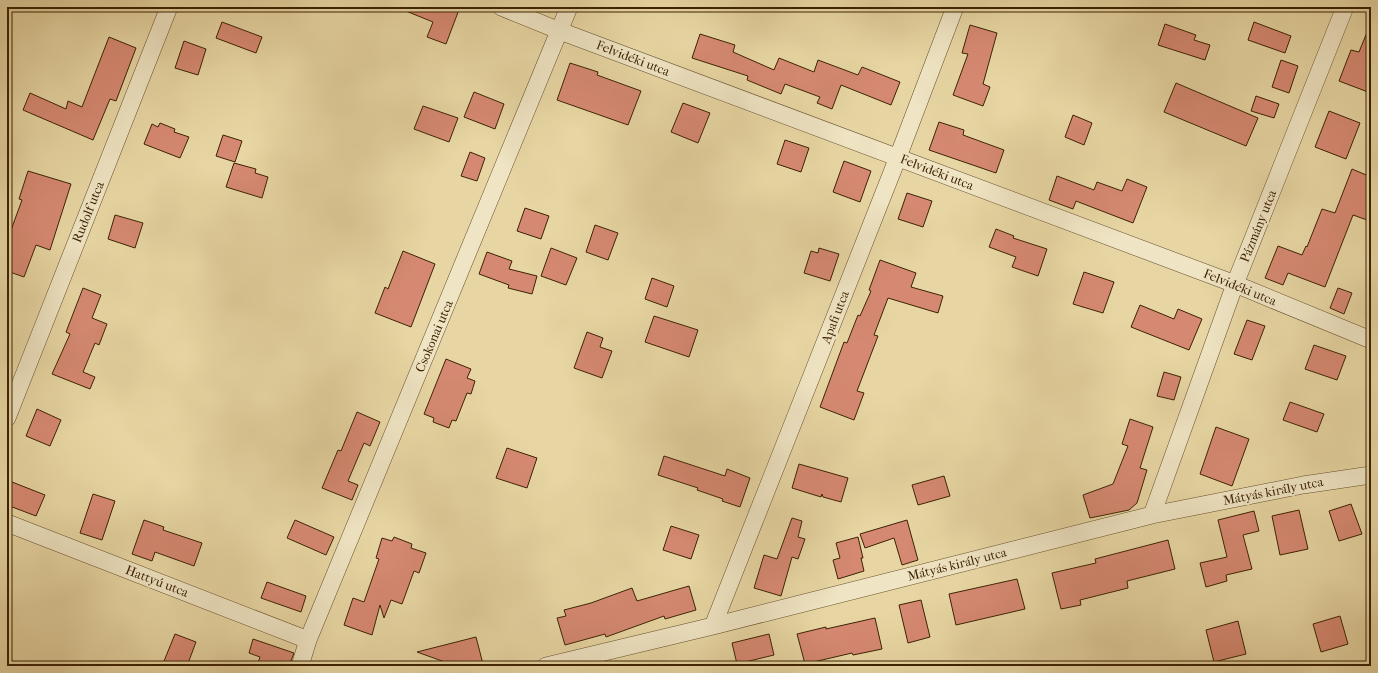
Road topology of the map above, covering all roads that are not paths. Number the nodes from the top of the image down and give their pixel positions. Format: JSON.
{"nodes":[{"id":1,"x":169,"y":7,"type":"edge"},
{"id":2,"x":501,"y":7,"type":"edge"},
{"id":3,"x":569,"y":7,"type":"edge"},
{"id":4,"x":955,"y":7,"type":"edge"},
{"id":5,"x":1345,"y":7,"type":"edge"},
{"id":6,"x":560,"y":31,"type":"junction"},
{"id":7,"x":898,"y":157,"type":"junction"},
{"id":8,"x":1235,"y":284,"type":"junction"},
{"id":9,"x":1371,"y":340,"type":"edge"},
{"id":10,"x":7,"y":418,"type":"edge"},
{"id":11,"x":1371,"y":475,"type":"edge"},
{"id":12,"x":1152,"y":515,"type":"junction"},
{"id":13,"x":7,"y":523,"type":"edge"},
{"id":14,"x":714,"y":626,"type":"junction"},
{"id":15,"x":308,"y":640,"type":"junction"},
{"id":16,"x":300,"y":666,"type":"edge"},
{"id":17,"x":546,"y":666,"type":"edge"}],
"edges":[{"from":1,"to":10,"type":"street","name":"Rudolf utca"},
{"from":2,"to":6,"type":"street","name":"Felvidéki utca"},
{"from":3,"to":6,"type":"street","name":"Csokonai utca"},
{"from":4,"to":7,"type":"street","name":"Apafi utca"},
{"from":5,"to":8,"type":"street","name":"Pázmány utca"},
{"from":6,"to":7,"type":"street","name":"Felvidéki utca"},
{"from":6,"to":15,"type":"street","name":"Csokonai utca"},
{"from":7,"to":8,"type":"street","name":"Felvidéki utca"},
{"from":7,"to":14,"type":"street","name":"Apafi utca"},
{"from":8,"to":9,"type":"street","name":"Felvidéki utca"},
{"from":8,"to":12,"type":"street","name":"Pázmány utca"},
{"from":11,"to":12,"type":"street","name":"Mátyás király utca"},
{"from":12,"to":14,"type":"street","name":"Mátyás király utca"},
{"from":13,"to":15,"type":"street","name":"Hattyú utca"},
{"from":14,"to":17,"type":"street","name":"Mátyás király utca"},
{"from":15,"to":16,"type":"street","name":"Csokonai utca"}]}
